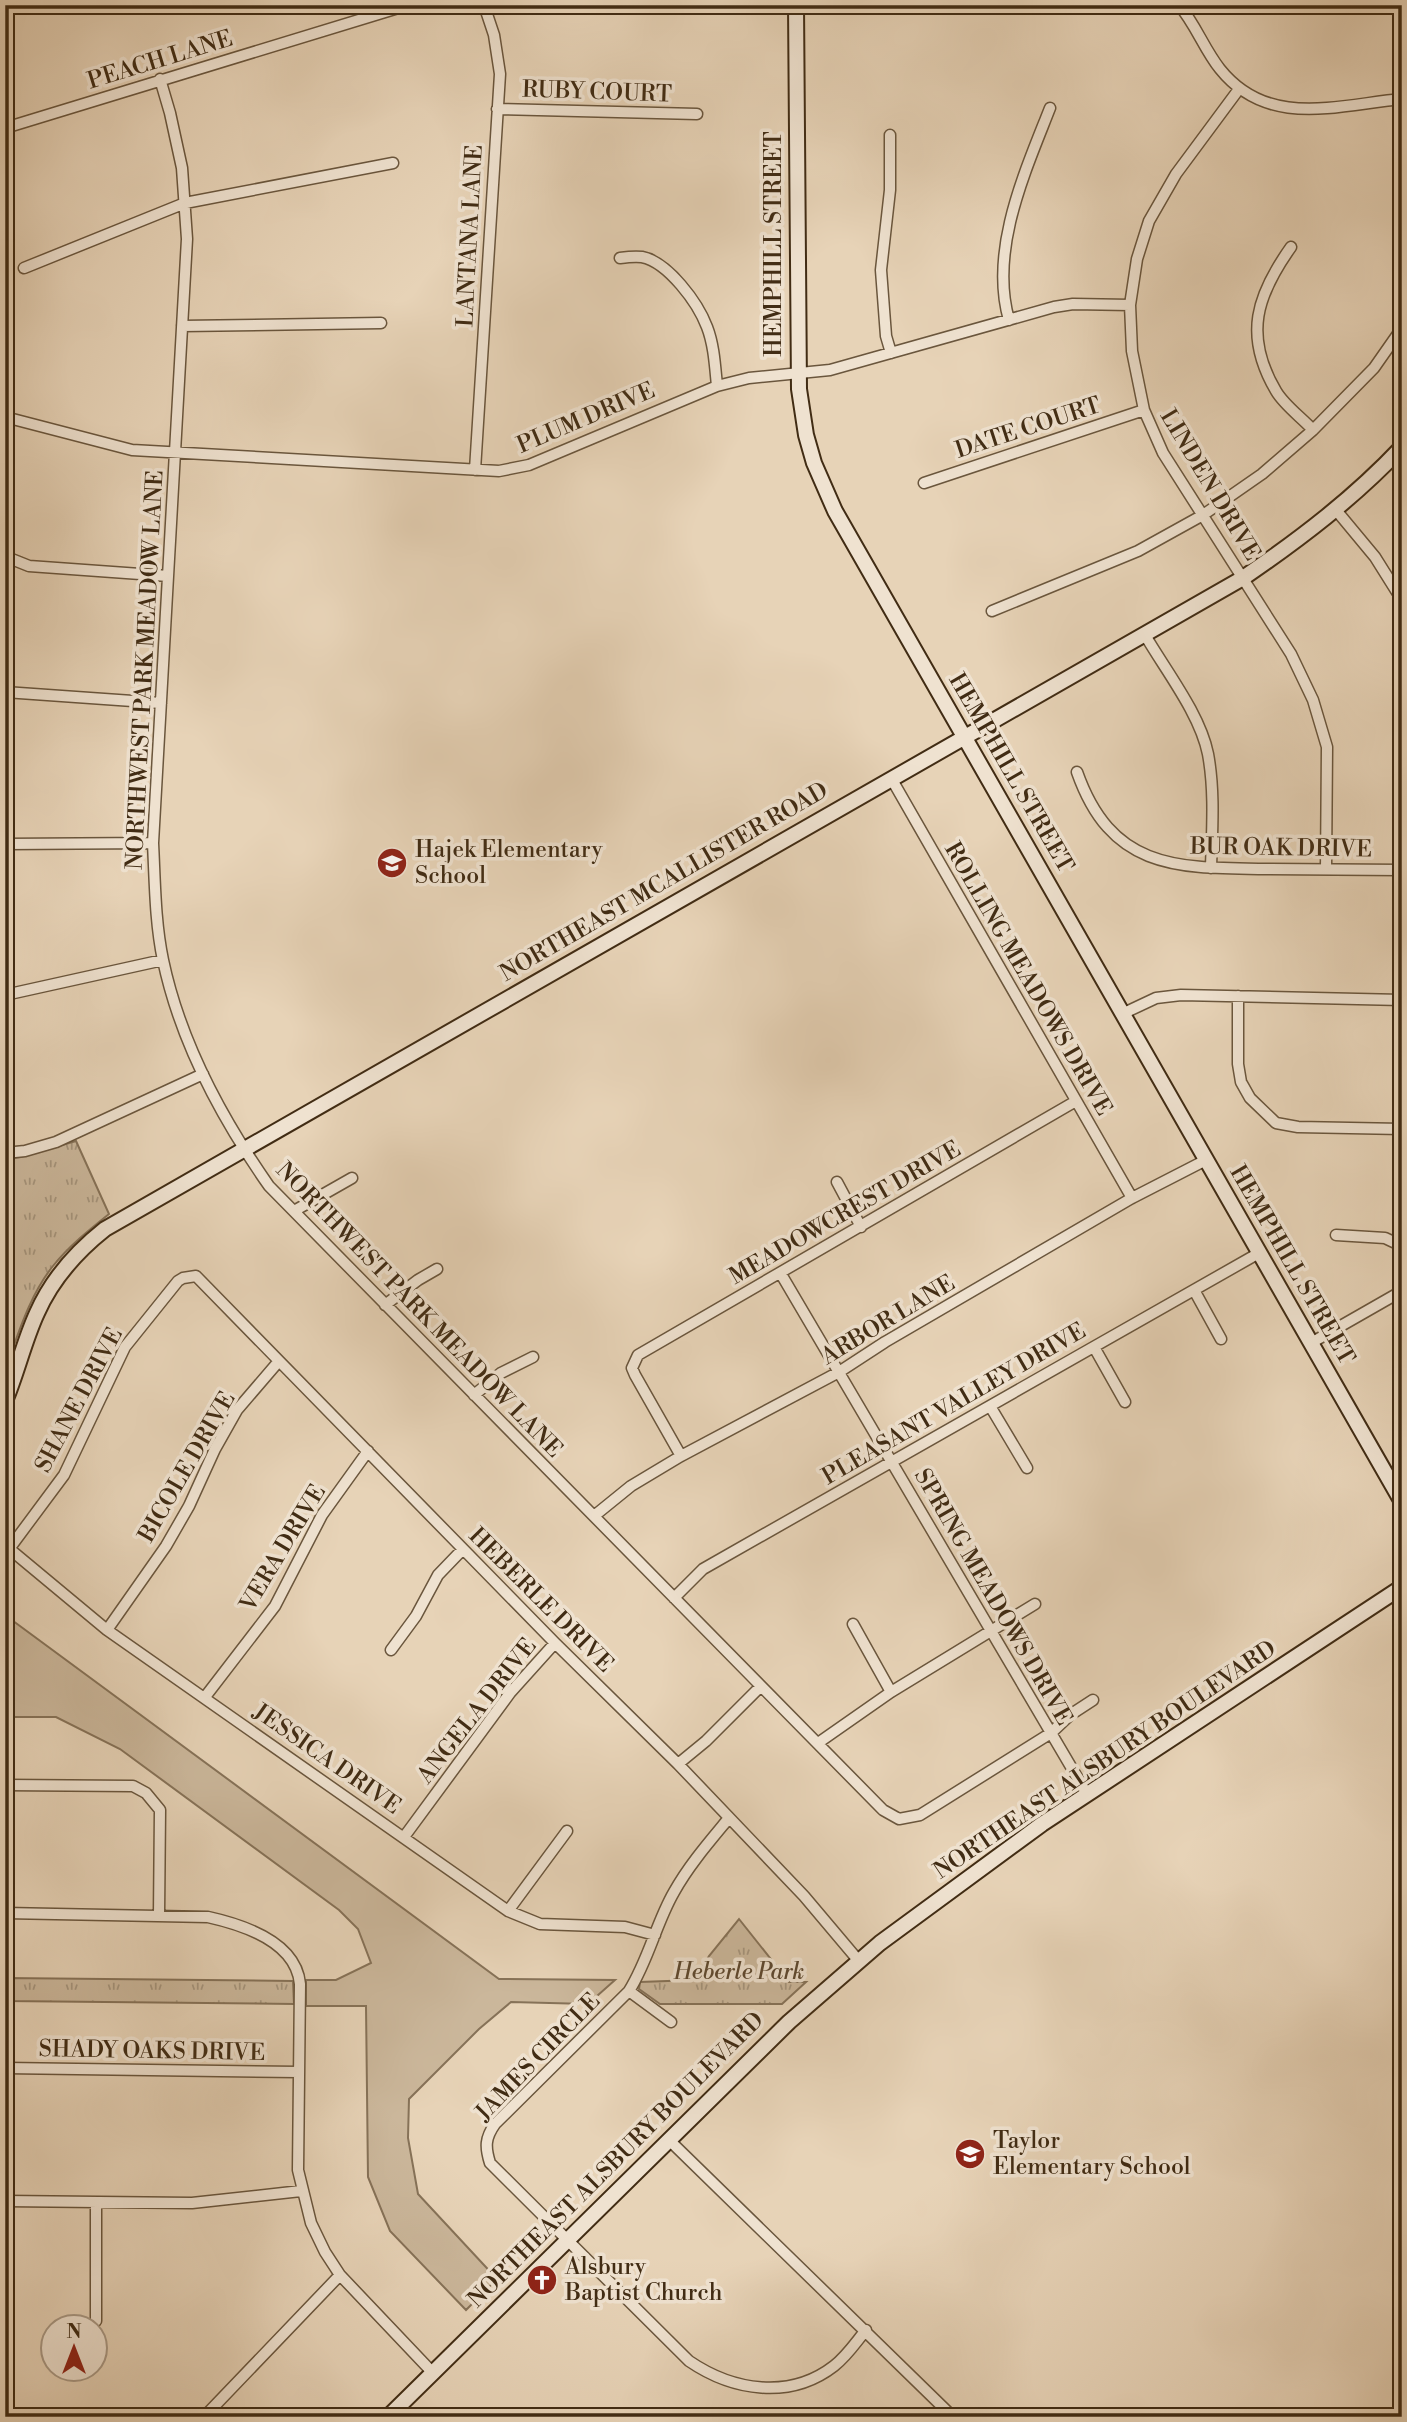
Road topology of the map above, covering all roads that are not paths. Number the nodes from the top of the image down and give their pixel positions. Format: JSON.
{"nodes":[{"id":1,"x":408,"y":5,"type":"edge"},
{"id":2,"x":484,"y":5,"type":"edge"},
{"id":3,"x":796,"y":5,"type":"edge"},
{"id":4,"x":1179,"y":5,"type":"edge"},
{"id":5,"x":160,"y":79,"type":"junction"},
{"id":6,"x":1239,"y":89,"type":"junction"},
{"id":7,"x":1402,"y":99,"type":"edge"},
{"id":8,"x":1050,"y":108,"type":"dead end"},
{"id":9,"x":497,"y":109,"type":"junction"},
{"id":10,"x":696,"y":114,"type":"dead end"},
{"id":11,"x":5,"y":128,"type":"edge"},
{"id":12,"x":890,"y":135,"type":"dead end"},
{"id":13,"x":393,"y":163,"type":"dead end"},
{"id":14,"x":184,"y":203,"type":"junction"},
{"id":15,"x":1292,"y":247,"type":"dead end"},
{"id":16,"x":620,"y":258,"type":"dead end"},
{"id":17,"x":24,"y":268,"type":"dead end"},
{"id":18,"x":1130,"y":305,"type":"junction"},
{"id":19,"x":1009,"y":320,"type":"junction"},
{"id":20,"x":381,"y":323,"type":"dead end"},
{"id":21,"x":182,"y":326,"type":"junction"},
{"id":22,"x":1402,"y":328,"type":"edge"},
{"id":23,"x":891,"y":353,"type":"junction"},
{"id":24,"x":797,"y":373,"type":"junction"},
{"id":25,"x":717,"y":386,"type":"junction"},
{"id":26,"x":1144,"y":410,"type":"junction"},
{"id":27,"x":5,"y":416,"type":"edge"},
{"id":28,"x":1313,"y":429,"type":"junction"},
{"id":29,"x":1402,"y":447,"type":"edge"},
{"id":30,"x":174,"y":451,"type":"junction"},
{"id":31,"x":475,"y":470,"type":"junction"},
{"id":32,"x":924,"y":483,"type":"dead end"},
{"id":33,"x":1336,"y":510,"type":"junction"},
{"id":34,"x":1203,"y":515,"type":"junction"},
{"id":35,"x":9,"y":558,"type":"dead end"},
{"id":36,"x":169,"y":576,"type":"junction"},
{"id":37,"x":1243,"y":578,"type":"junction"},
{"id":38,"x":1402,"y":600,"type":"edge"},
{"id":39,"x":992,"y":611,"type":"dead end"},
{"id":40,"x":1145,"y":635,"type":"junction"},
{"id":41,"x":5,"y":692,"type":"edge"},
{"id":42,"x":161,"y":703,"type":"junction"},
{"id":43,"x":964,"y":737,"type":"junction"},
{"id":44,"x":1077,"y":772,"type":"dead end"},
{"id":45,"x":891,"y":778,"type":"junction"},
{"id":46,"x":153,"y":843,"type":"junction"},
{"id":47,"x":5,"y":844,"type":"edge"},
{"id":48,"x":1211,"y":868,"type":"junction"},
{"id":49,"x":1326,"y":869,"type":"junction"},
{"id":50,"x":1402,"y":870,"type":"edge"},
{"id":51,"x":163,"y":960,"type":"junction"},
{"id":52,"x":5,"y":995,"type":"edge"},
{"id":53,"x":1238,"y":996,"type":"junction"},
{"id":54,"x":1402,"y":1000,"type":"edge"},
{"id":55,"x":1122,"y":1014,"type":"junction"},
{"id":56,"x":203,"y":1074,"type":"junction"},
{"id":57,"x":1076,"y":1101,"type":"junction"},
{"id":58,"x":1402,"y":1129,"type":"edge"},
{"id":59,"x":243,"y":1149,"type":"junction"},
{"id":60,"x":5,"y":1153,"type":"edge"},
{"id":61,"x":1206,"y":1160,"type":"junction"},
{"id":62,"x":352,"y":1178,"type":"dead end"},
{"id":63,"x":837,"y":1182,"type":"dead end"},
{"id":64,"x":1132,"y":1198,"type":"junction"},
{"id":65,"x":294,"y":1211,"type":"junction"},
{"id":66,"x":861,"y":1227,"type":"junction"},
{"id":67,"x":1336,"y":1236,"type":"dead end"},
{"id":68,"x":1402,"y":1246,"type":"edge"},
{"id":69,"x":1259,"y":1253,"type":"junction"},
{"id":70,"x":437,"y":1269,"type":"dead end"},
{"id":71,"x":781,"y":1274,"type":"junction"},
{"id":72,"x":190,"y":1276,"type":"joint"},
{"id":73,"x":1194,"y":1290,"type":"junction"},
{"id":74,"x":1402,"y":1292,"type":"edge"},
{"id":75,"x":385,"y":1305,"type":"junction"},
{"id":76,"x":1222,"y":1339,"type":"dead end"},
{"id":77,"x":1311,"y":1343,"type":"junction"},
{"id":78,"x":1094,"y":1347,"type":"junction"},
{"id":79,"x":533,"y":1357,"type":"dead end"},
{"id":80,"x":279,"y":1361,"type":"junction"},
{"id":81,"x":839,"y":1372,"type":"junction"},
{"id":82,"x":474,"y":1395,"type":"junction"},
{"id":83,"x":5,"y":1401,"type":"edge"},
{"id":84,"x":1125,"y":1402,"type":"dead end"},
{"id":85,"x":990,"y":1406,"type":"junction"},
{"id":86,"x":368,"y":1451,"type":"junction"},
{"id":87,"x":681,"y":1456,"type":"junction"},
{"id":88,"x":892,"y":1462,"type":"junction"},
{"id":89,"x":1027,"y":1468,"type":"dead end"},
{"id":90,"x":1402,"y":1502,"type":"edge"},
{"id":91,"x":594,"y":1516,"type":"junction"},
{"id":92,"x":7,"y":1547,"type":"edge"},
{"id":93,"x":463,"y":1549,"type":"junction"},
{"id":94,"x":1402,"y":1587,"type":"edge"},
{"id":95,"x":674,"y":1598,"type":"junction"},
{"id":96,"x":1035,"y":1604,"type":"dead end"},
{"id":97,"x":853,"y":1624,"type":"dead end"},
{"id":98,"x":107,"y":1630,"type":"junction"},
{"id":99,"x":990,"y":1630,"type":"junction"},
{"id":100,"x":555,"y":1643,"type":"junction"},
{"id":101,"x":391,"y":1650,"type":"dead end"},
{"id":102,"x":761,"y":1686,"type":"junction"},
{"id":103,"x":891,"y":1692,"type":"junction"},
{"id":104,"x":205,"y":1697,"type":"junction"},
{"id":105,"x":1093,"y":1700,"type":"dead end"},
{"id":106,"x":1051,"y":1733,"type":"junction"},
{"id":107,"x":818,"y":1743,"type":"junction"},
{"id":108,"x":678,"y":1764,"type":"junction"},
{"id":109,"x":5,"y":1785,"type":"edge"},
{"id":110,"x":1087,"y":1794,"type":"junction"},
{"id":111,"x":729,"y":1818,"type":"junction"},
{"id":112,"x":567,"y":1831,"type":"dead end"},
{"id":113,"x":404,"y":1837,"type":"junction"},
{"id":114,"x":508,"y":1910,"type":"junction"},
{"id":115,"x":5,"y":1913,"type":"edge"},
{"id":116,"x":159,"y":1914,"type":"junction"},
{"id":117,"x":656,"y":1935,"type":"junction"},
{"id":118,"x":858,"y":1960,"type":"junction"},
{"id":119,"x":629,"y":1991,"type":"junction"},
{"id":120,"x":671,"y":2022,"type":"dead end"},
{"id":121,"x":5,"y":2068,"type":"edge"},
{"id":122,"x":299,"y":2072,"type":"junction"},
{"id":123,"x":669,"y":2140,"type":"junction"},
{"id":124,"x":302,"y":2191,"type":"junction"},
{"id":125,"x":5,"y":2201,"type":"edge"},
{"id":126,"x":96,"y":2202,"type":"junction"},
{"id":127,"x":566,"y":2240,"type":"junction"},
{"id":128,"x":340,"y":2275,"type":"junction"},
{"id":129,"x":96,"y":2314,"type":"edge"},
{"id":130,"x":866,"y":2330,"type":"junction"},
{"id":131,"x":433,"y":2373,"type":"junction"},
{"id":132,"x":204,"y":2417,"type":"edge"},
{"id":133,"x":388,"y":2417,"type":"edge"},
{"id":134,"x":953,"y":2417,"type":"edge"}],
"edges":[{"from":1,"to":5,"type":"street","name":"PEACH LANE"},
{"from":2,"to":9,"type":"street","name":"LANTANA LANE"},
{"from":3,"to":24,"type":"street","name":"HEMPHILL STREET"},
{"from":4,"to":6,"type":"street"},
{"from":5,"to":11,"type":"street","name":"PEACH LANE"},
{"from":5,"to":14,"type":"street","name":"NORTHWEST PARK MEADOW LANE"},
{"from":6,"to":7,"type":"street"},
{"from":6,"to":18,"type":"street","name":"LINDEN DRIVE"},
{"from":8,"to":19,"type":"street"},
{"from":9,"to":10,"type":"street","name":"RUBY COURT"},
{"from":9,"to":31,"type":"street","name":"LANTANA LANE"},
{"from":12,"to":23,"type":"street"},
{"from":13,"to":14,"type":"street"},
{"from":14,"to":17,"type":"street"},
{"from":14,"to":21,"type":"street","name":"NORTHWEST PARK MEADOW LANE"},
{"from":15,"to":28,"type":"street"},
{"from":16,"to":25,"type":"street"},
{"from":18,"to":19,"type":"street","name":"PLUM DRIVE"},
{"from":18,"to":26,"type":"street","name":"LINDEN DRIVE"},
{"from":19,"to":23,"type":"street","name":"PLUM DRIVE"},
{"from":20,"to":21,"type":"street"},
{"from":21,"to":30,"type":"street","name":"NORTHWEST PARK MEADOW LANE"},
{"from":22,"to":28,"type":"street"},
{"from":23,"to":24,"type":"street","name":"PLUM DRIVE"},
{"from":24,"to":25,"type":"street","name":"PLUM DRIVE"},
{"from":24,"to":43,"type":"street","name":"HEMPHILL STREET"},
{"from":25,"to":31,"type":"street","name":"PLUM DRIVE"},
{"from":26,"to":32,"type":"street","name":"DATE COURT"},
{"from":26,"to":34,"type":"street","name":"LINDEN DRIVE"},
{"from":27,"to":30,"type":"street","name":"PLUM DRIVE"},
{"from":28,"to":34,"type":"street"},
{"from":29,"to":33,"type":"street","name":"NORTHEAST MCALLISTER ROAD"},
{"from":30,"to":31,"type":"street","name":"PLUM DRIVE"},
{"from":30,"to":36,"type":"street","name":"NORTHWEST PARK MEADOW LANE"},
{"from":33,"to":37,"type":"street","name":"NORTHEAST MCALLISTER ROAD"},
{"from":33,"to":38,"type":"street"},
{"from":34,"to":37,"type":"street","name":"LINDEN DRIVE"},
{"from":34,"to":39,"type":"street"},
{"from":35,"to":36,"type":"street"},
{"from":36,"to":42,"type":"street","name":"NORTHWEST PARK MEADOW LANE"},
{"from":37,"to":40,"type":"street","name":"NORTHEAST MCALLISTER ROAD"},
{"from":37,"to":49,"type":"street","name":"LINDEN DRIVE"},
{"from":40,"to":43,"type":"street","name":"NORTHEAST MCALLISTER ROAD"},
{"from":40,"to":48,"type":"street"},
{"from":41,"to":42,"type":"street"},
{"from":42,"to":46,"type":"street","name":"NORTHWEST PARK MEADOW LANE"},
{"from":43,"to":45,"type":"street","name":"NORTHEAST MCALLISTER ROAD"},
{"from":43,"to":55,"type":"street","name":"HEMPHILL STREET"},
{"from":44,"to":48,"type":"street","name":"BUR OAK DRIVE"},
{"from":45,"to":57,"type":"street","name":"ROLLING MEADOWS DRIVE"},
{"from":45,"to":59,"type":"street","name":"NORTHEAST MCALLISTER ROAD"},
{"from":46,"to":47,"type":"street"},
{"from":46,"to":51,"type":"street","name":"NORTHWEST PARK MEADOW LANE"},
{"from":48,"to":49,"type":"street","name":"BUR OAK DRIVE"},
{"from":49,"to":50,"type":"street","name":"BUR OAK DRIVE"},
{"from":51,"to":52,"type":"street"},
{"from":51,"to":56,"type":"street","name":"NORTHWEST PARK MEADOW LANE"},
{"from":53,"to":54,"type":"street"},
{"from":53,"to":55,"type":"street"},
{"from":53,"to":58,"type":"street"},
{"from":55,"to":61,"type":"street","name":"HEMPHILL STREET"},
{"from":56,"to":59,"type":"street","name":"NORTHWEST PARK MEADOW LANE"},
{"from":56,"to":60,"type":"street"},
{"from":57,"to":64,"type":"street","name":"ROLLING MEADOWS DRIVE"},
{"from":57,"to":66,"type":"street","name":"MEADOWCREST DRIVE"},
{"from":59,"to":65,"type":"street","name":"NORTHWEST PARK MEADOW LANE"},
{"from":59,"to":83,"type":"street","name":"NORTHEAST MCALLISTER ROAD"},
{"from":61,"to":64,"type":"street","name":"ARBOR LANE"},
{"from":61,"to":69,"type":"street","name":"HEMPHILL STREET"},
{"from":62,"to":65,"type":"street"},
{"from":63,"to":66,"type":"street"},
{"from":64,"to":81,"type":"street","name":"ARBOR LANE"},
{"from":65,"to":75,"type":"street","name":"NORTHWEST PARK MEADOW LANE"},
{"from":66,"to":71,"type":"street","name":"MEADOWCREST DRIVE"},
{"from":67,"to":68,"type":"street"},
{"from":69,"to":73,"type":"street","name":"PLEASANT VALLEY DRIVE"},
{"from":69,"to":77,"type":"street","name":"HEMPHILL STREET"},
{"from":70,"to":75,"type":"street"},
{"from":71,"to":81,"type":"street","name":"SPRING MEADOWS DRIVE"},
{"from":71,"to":87,"type":"street","name":"MEADOWCREST DRIVE"},
{"from":72,"to":80,"type":"street","name":"HEBERLE DRIVE"},
{"from":72,"to":92,"type":"street","name":"SHANE DRIVE"},
{"from":73,"to":76,"type":"street"},
{"from":73,"to":78,"type":"street","name":"PLEASANT VALLEY DRIVE"},
{"from":74,"to":77,"type":"street"},
{"from":75,"to":82,"type":"street","name":"NORTHWEST PARK MEADOW LANE"},
{"from":77,"to":90,"type":"street","name":"HEMPHILL STREET"},
{"from":78,"to":84,"type":"street"},
{"from":78,"to":85,"type":"street","name":"PLEASANT VALLEY DRIVE"},
{"from":79,"to":82,"type":"street"},
{"from":80,"to":86,"type":"street","name":"HEBERLE DRIVE"},
{"from":80,"to":98,"type":"street","name":"BICOLE DRIVE"},
{"from":81,"to":87,"type":"street","name":"ARBOR LANE"},
{"from":81,"to":88,"type":"street","name":"SPRING MEADOWS DRIVE"},
{"from":82,"to":91,"type":"street","name":"NORTHWEST PARK MEADOW LANE"},
{"from":85,"to":88,"type":"street","name":"PLEASANT VALLEY DRIVE"},
{"from":85,"to":89,"type":"street"},
{"from":86,"to":93,"type":"street","name":"HEBERLE DRIVE"},
{"from":86,"to":104,"type":"street","name":"VERA DRIVE"},
{"from":87,"to":91,"type":"street","name":"ARBOR LANE"},
{"from":88,"to":95,"type":"street","name":"PLEASANT VALLEY DRIVE"},
{"from":88,"to":99,"type":"street","name":"SPRING MEADOWS DRIVE"},
{"from":91,"to":95,"type":"street","name":"NORTHWEST PARK MEADOW LANE"},
{"from":92,"to":98,"type":"street","name":"JESSICA DRIVE"},
{"from":93,"to":100,"type":"street","name":"HEBERLE DRIVE"},
{"from":93,"to":101,"type":"street"},
{"from":94,"to":110,"type":"street","name":"NORTHEAST ALSBURY BOULEVARD"},
{"from":95,"to":102,"type":"street","name":"NORTHWEST PARK MEADOW LANE"},
{"from":96,"to":99,"type":"street"},
{"from":97,"to":103,"type":"street"},
{"from":98,"to":104,"type":"street","name":"JESSICA DRIVE"},
{"from":99,"to":103,"type":"street"},
{"from":99,"to":106,"type":"street","name":"SPRING MEADOWS DRIVE"},
{"from":100,"to":108,"type":"street","name":"HEBERLE DRIVE"},
{"from":100,"to":113,"type":"street","name":"ANGELA DRIVE"},
{"from":102,"to":107,"type":"street","name":"NORTHWEST PARK MEADOW LANE"},
{"from":102,"to":108,"type":"street"},
{"from":103,"to":107,"type":"street"},
{"from":104,"to":113,"type":"street","name":"JESSICA DRIVE"},
{"from":105,"to":106,"type":"street"},
{"from":106,"to":107,"type":"street","name":"NORTHWEST PARK MEADOW LANE"},
{"from":106,"to":110,"type":"street","name":"SPRING MEADOWS DRIVE"},
{"from":108,"to":111,"type":"street","name":"HEBERLE DRIVE"},
{"from":109,"to":116,"type":"street"},
{"from":110,"to":118,"type":"street","name":"NORTHEAST ALSBURY BOULEVARD"},
{"from":111,"to":117,"type":"street","name":"JAMES CIRCLE"},
{"from":111,"to":118,"type":"street","name":"HEBERLE DRIVE"},
{"from":112,"to":114,"type":"street"},
{"from":113,"to":114,"type":"street","name":"JESSICA DRIVE"},
{"from":114,"to":117,"type":"street","name":"JESSICA DRIVE"},
{"from":115,"to":116,"type":"street"},
{"from":116,"to":122,"type":"street"},
{"from":117,"to":119,"type":"street","name":"JAMES CIRCLE"},
{"from":118,"to":123,"type":"street","name":"NORTHEAST ALSBURY BOULEVARD"},
{"from":119,"to":120,"type":"street"},
{"from":119,"to":127,"type":"street","name":"JAMES CIRCLE"},
{"from":121,"to":122,"type":"street","name":"SHADY OAKS DRIVE"},
{"from":122,"to":124,"type":"street"},
{"from":123,"to":127,"type":"street","name":"NORTHEAST ALSBURY BOULEVARD"},
{"from":123,"to":130,"type":"street"},
{"from":124,"to":126,"type":"street"},
{"from":124,"to":128,"type":"street"},
{"from":125,"to":126,"type":"street"},
{"from":126,"to":129,"type":"street"},
{"from":127,"to":130,"type":"street","name":"JAMES CIRCLE"},
{"from":127,"to":131,"type":"street","name":"NORTHEAST ALSBURY BOULEVARD"},
{"from":128,"to":131,"type":"street"},
{"from":128,"to":132,"type":"street"},
{"from":130,"to":134,"type":"street"},
{"from":131,"to":133,"type":"street","name":"NORTHEAST ALSBURY BOULEVARD"}]}
